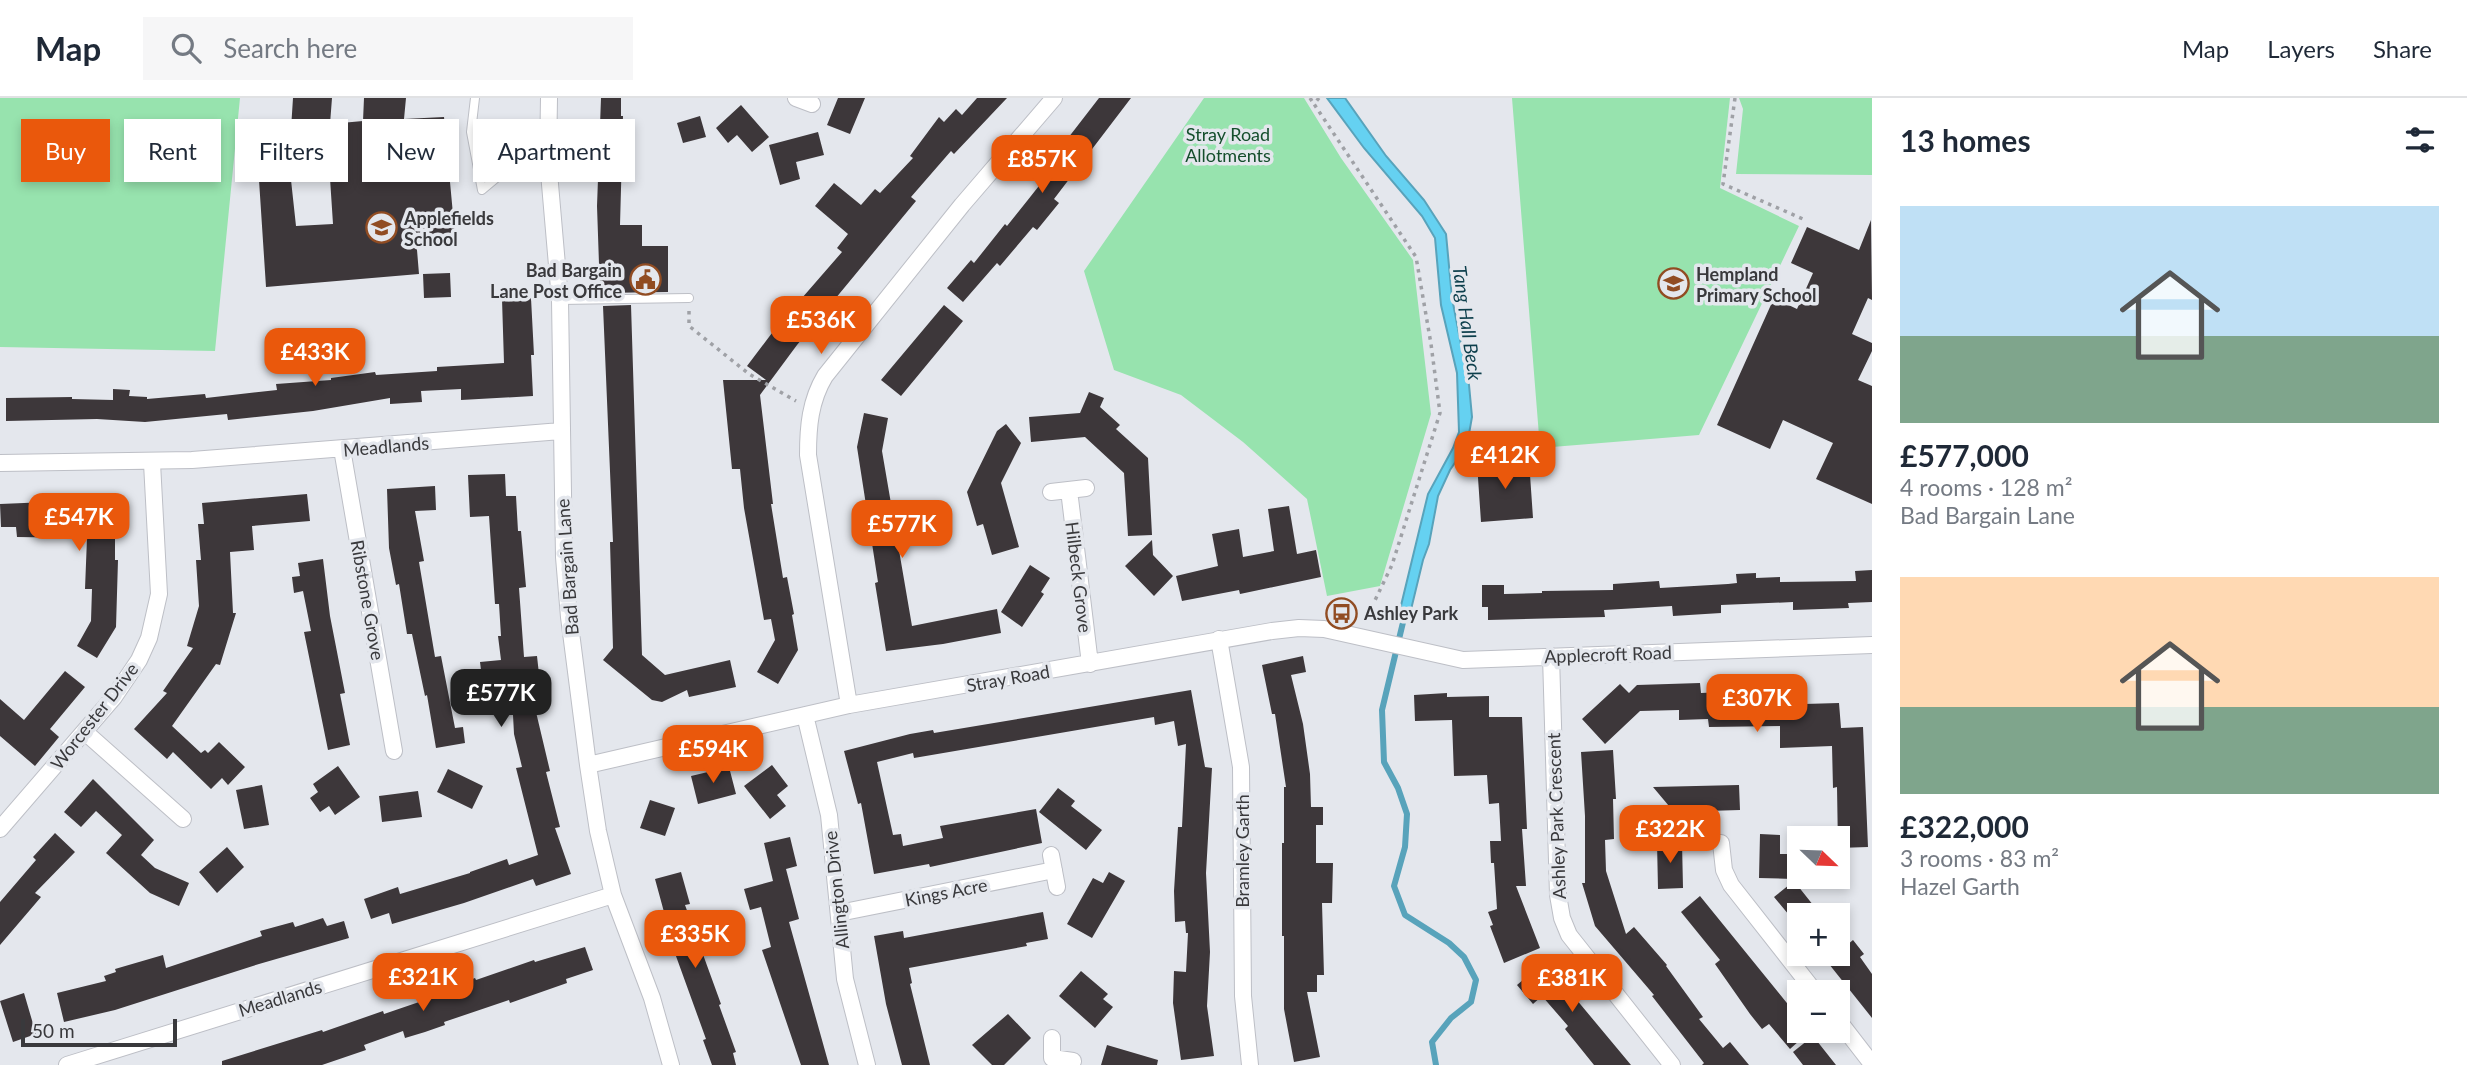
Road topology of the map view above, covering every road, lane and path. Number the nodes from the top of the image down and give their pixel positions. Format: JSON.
{"nodes":[{"id":1,"x":475,"y":98,"type":"edge"},
{"id":2,"x":549,"y":98,"type":"edge"},
{"id":3,"x":796,"y":98,"type":"edge"},
{"id":4,"x":1054,"y":98,"type":"edge"},
{"id":5,"x":1310,"y":98,"type":"edge"},
{"id":6,"x":1319,"y":98,"type":"edge"},
{"id":7,"x":1735,"y":98,"type":"edge"},
{"id":8,"x":813,"y":104,"type":"dead end"},
{"id":9,"x":1314,"y":104,"type":"junction"},
{"id":10,"x":549,"y":119,"type":"edge"},
{"id":11,"x":471,"y":132,"type":"joint"},
{"id":12,"x":473,"y":143,"type":"edge"},
{"id":13,"x":480,"y":182,"type":"edge"},
{"id":14,"x":492,"y":182,"type":"edge"},
{"id":15,"x":550,"y":182,"type":"edge"},
{"id":16,"x":1803,"y":219,"type":"dead end"},
{"id":17,"x":689,"y":298,"type":"joint"},
{"id":18,"x":560,"y":300,"type":"junction"},
{"id":19,"x":811,"y":410,"type":"junction"},
{"id":20,"x":561,"y":432,"type":"junction"},
{"id":21,"x":342,"y":449,"type":"junction"},
{"id":22,"x":0,"y":463,"type":"edge"},
{"id":23,"x":152,"y":463,"type":"junction"},
{"id":24,"x":1086,"y":488,"type":"dead end"},
{"id":25,"x":1069,"y":490,"type":"junction"},
{"id":26,"x":1051,"y":492,"type":"dead end"},
{"id":27,"x":1358,"y":636,"type":"junction"},
{"id":28,"x":1219,"y":639,"type":"junction"},
{"id":29,"x":1872,"y":645,"type":"edge"},
{"id":30,"x":1429,"y":654,"type":"joint"},
{"id":31,"x":1551,"y":656,"type":"junction"},
{"id":32,"x":1090,"y":664,"type":"junction"},
{"id":33,"x":849,"y":705,"type":"junction"},
{"id":34,"x":805,"y":715,"type":"junction"},
{"id":35,"x":85,"y":732,"type":"junction"},
{"id":36,"x":394,"y":751,"type":"dead end"},
{"id":37,"x":588,"y":765,"type":"junction"},
{"id":38,"x":183,"y":819,"type":"dead end"},
{"id":39,"x":2,"y":822,"type":"edge"},
{"id":40,"x":1721,"y":843,"type":"dead end"},
{"id":41,"x":1057,"y":887,"type":"dead end"},
{"id":42,"x":613,"y":895,"type":"junction"},
{"id":43,"x":839,"y":914,"type":"junction"},
{"id":44,"x":1806,"y":980,"type":"edge"},
{"id":45,"x":1850,"y":1036,"type":"edge"},
{"id":46,"x":1052,"y":1038,"type":"dead end"},
{"id":47,"x":1073,"y":1061,"type":"dead end"},
{"id":48,"x":1049,"y":1062,"type":"edge"},
{"id":49,"x":1872,"y":1064,"type":"edge"},
{"id":50,"x":67,"y":1065,"type":"edge"},
{"id":51,"x":671,"y":1065,"type":"edge"},
{"id":52,"x":867,"y":1065,"type":"edge"},
{"id":53,"x":1250,"y":1065,"type":"edge"},
{"id":54,"x":1672,"y":1065,"type":"edge"}],
"edges":[{"from":1,"to":11,"type":"lane"},
{"from":2,"to":10,"type":"street","name":"Bad Bargain Lane"},
{"from":3,"to":8,"type":"street"},
{"from":4,"to":19,"type":"street"},
{"from":5,"to":9,"type":"path"},
{"from":6,"to":9,"type":"path"},
{"from":7,"to":16,"type":"path"},
{"from":9,"to":27,"type":"path"},
{"from":11,"to":12,"type":"lane"},
{"from":13,"to":14,"type":"lane"},
{"from":15,"to":18,"type":"street","name":"Bad Bargain Lane"},
{"from":17,"to":18,"type":"lane"},
{"from":17,"to":19,"type":"path"},
{"from":18,"to":20,"type":"street","name":"Bad Bargain Lane"},
{"from":19,"to":33,"type":"street"},
{"from":20,"to":21,"type":"street","name":"Meadlands"},
{"from":20,"to":37,"type":"street","name":"Bad Bargain Lane"},
{"from":21,"to":23,"type":"street","name":"Meadlands"},
{"from":21,"to":36,"type":"street","name":"Ribstone Grove"},
{"from":22,"to":23,"type":"street","name":"Meadlands"},
{"from":23,"to":35,"type":"street","name":"Worcester Drive"},
{"from":24,"to":25,"type":"street"},
{"from":25,"to":26,"type":"street"},
{"from":25,"to":32,"type":"street","name":"Hilbeck Grove"},
{"from":27,"to":28,"type":"street","name":"Stray Road"},
{"from":27,"to":30,"type":"street","name":"Stray Road"},
{"from":28,"to":32,"type":"street","name":"Stray Road"},
{"from":28,"to":53,"type":"street","name":"Bramley Garth"},
{"from":29,"to":31,"type":"street","name":"Applecroft Road"},
{"from":30,"to":31,"type":"street","name":"Applecroft Road"},
{"from":31,"to":54,"type":"street","name":"Ashley Park Crescent"},
{"from":32,"to":33,"type":"street","name":"Stray Road"},
{"from":33,"to":34,"type":"street","name":"Stray Road"},
{"from":34,"to":37,"type":"street","name":"Stray Road"},
{"from":34,"to":43,"type":"street","name":"Allington Drive"},
{"from":35,"to":38,"type":"street"},
{"from":35,"to":39,"type":"street","name":"Worcester Drive"},
{"from":37,"to":42,"type":"street","name":"Bad Bargain Lane"},
{"from":40,"to":44,"type":"street"},
{"from":41,"to":43,"type":"street","name":"Kings Acre"},
{"from":42,"to":50,"type":"street","name":"Meadlands"},
{"from":42,"to":51,"type":"street","name":"Bad Bargain Lane"},
{"from":43,"to":52,"type":"street","name":"Allington Drive"},
{"from":45,"to":49,"type":"street"},
{"from":46,"to":48,"type":"street"},
{"from":47,"to":48,"type":"street"}]}
